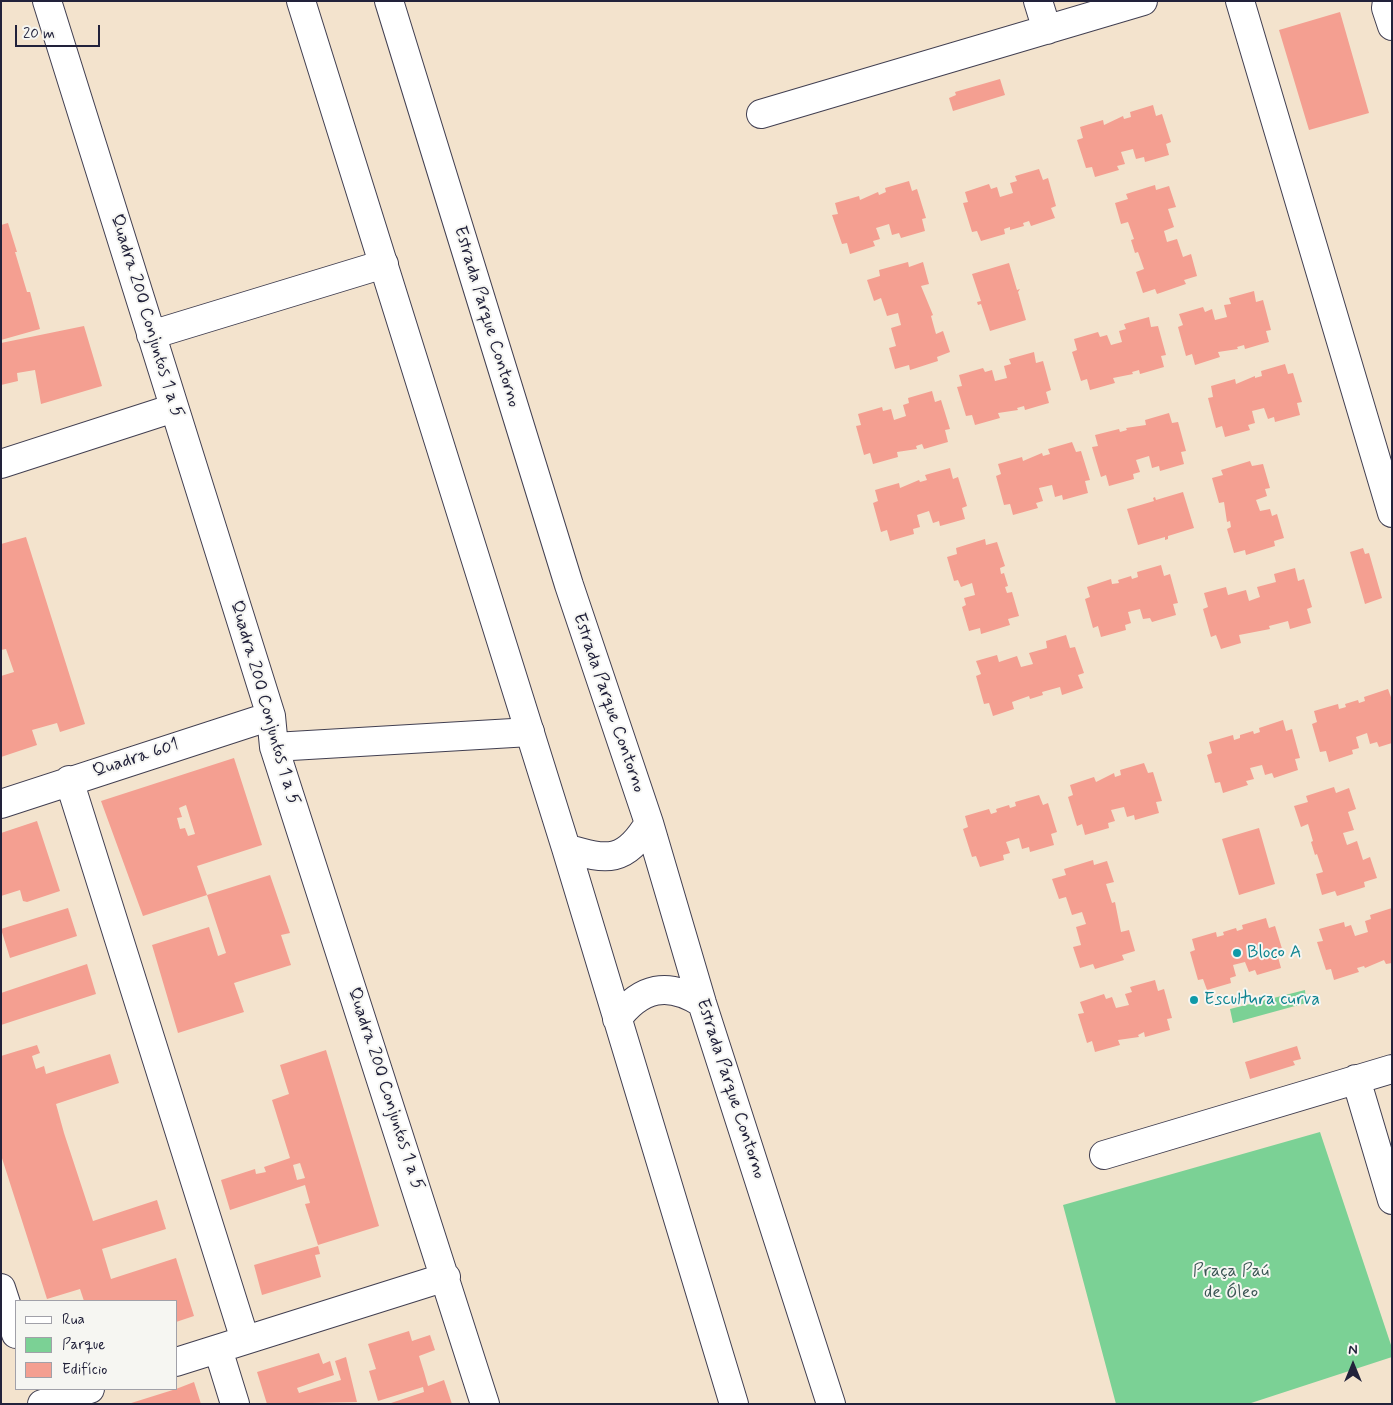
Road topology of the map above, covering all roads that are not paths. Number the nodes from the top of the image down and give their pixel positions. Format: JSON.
{"nodes":[{"id":1,"x":48,"y":1,"type":"edge"},
{"id":2,"x":301,"y":1,"type":"edge"},
{"id":3,"x":389,"y":1,"type":"edge"},
{"id":4,"x":1038,"y":1,"type":"edge"},
{"id":5,"x":1143,"y":1,"type":"edge"},
{"id":6,"x":1240,"y":1,"type":"edge"},
{"id":7,"x":1387,"y":1,"type":"edge"},
{"id":8,"x":1392,"y":26,"type":"edge"},
{"id":9,"x":1047,"y":30,"type":"junction"},
{"id":10,"x":761,"y":114,"type":"dead end"},
{"id":11,"x":384,"y":264,"type":"junction"},
{"id":12,"x":152,"y":334,"type":"junction"},
{"id":13,"x":174,"y":408,"type":"junction"},
{"id":14,"x":1,"y":464,"type":"edge"},
{"id":15,"x":1392,"y":513,"type":"edge"},
{"id":16,"x":270,"y":716,"type":"junction"},
{"id":17,"x":530,"y":732,"type":"junction"},
{"id":18,"x":274,"y":747,"type":"junction"},
{"id":19,"x":69,"y":780,"type":"junction"},
{"id":20,"x":1,"y":804,"type":"edge"},
{"id":21,"x":649,"y":823,"type":"junction"},
{"id":22,"x":566,"y":848,"type":"junction"},
{"id":23,"x":702,"y":1003,"type":"junction"},
{"id":24,"x":616,"y":1019,"type":"junction"},
{"id":25,"x":1392,"y":1069,"type":"edge"},
{"id":26,"x":1356,"y":1080,"type":"junction"},
{"id":27,"x":1104,"y":1155,"type":"dead end"},
{"id":28,"x":1392,"y":1200,"type":"edge"},
{"id":29,"x":446,"y":1277,"type":"junction"},
{"id":30,"x":1,"y":1288,"type":"edge"},
{"id":31,"x":15,"y":1331,"type":"edge"},
{"id":32,"x":245,"y":1340,"type":"junction"},
{"id":33,"x":218,"y":1349,"type":"junction"},
{"id":34,"x":178,"y":1361,"type":"edge"},
{"id":35,"x":34,"y":1390,"type":"edge"},
{"id":36,"x":87,"y":1390,"type":"edge"},
{"id":37,"x":41,"y":1404,"type":"edge"},
{"id":38,"x":235,"y":1404,"type":"edge"},
{"id":39,"x":485,"y":1404,"type":"edge"},
{"id":40,"x":734,"y":1404,"type":"edge"},
{"id":41,"x":831,"y":1404,"type":"edge"}],
"edges":[{"from":1,"to":12,"type":"main road","name":"Quadra 200 Conjuntos 1 a 5"},
{"from":2,"to":11,"type":"main road"},
{"from":3,"to":21,"type":"main road","name":"Estrada Parque Contorno"},
{"from":4,"to":9,"type":"main road"},
{"from":5,"to":9,"type":"main road"},
{"from":6,"to":15,"type":"main road"},
{"from":7,"to":8,"type":"main road"},
{"from":9,"to":10,"type":"main road"},
{"from":11,"to":12,"type":"main road"},
{"from":11,"to":17,"type":"main road"},
{"from":12,"to":13,"type":"main road","name":"Quadra 200 Conjuntos 1 a 5"},
{"from":13,"to":14,"type":"main road"},
{"from":13,"to":16,"type":"main road","name":"Quadra 200 Conjuntos 1 a 5"},
{"from":16,"to":18,"type":"main road","name":"Quadra 200 Conjuntos 1 a 5"},
{"from":16,"to":19,"type":"main road","name":"Quadra 601"},
{"from":17,"to":18,"type":"main road"},
{"from":17,"to":22,"type":"main road"},
{"from":18,"to":29,"type":"main road","name":"Quadra 200 Conjuntos 1 a 5"},
{"from":19,"to":20,"type":"main road","name":"Quadra 601"},
{"from":19,"to":32,"type":"main road"},
{"from":21,"to":22,"type":"main road"},
{"from":21,"to":23,"type":"main road","name":"Estrada Parque Contorno"},
{"from":22,"to":24,"type":"main road"},
{"from":23,"to":24,"type":"main road"},
{"from":23,"to":41,"type":"main road","name":"Estrada Parque Contorno"},
{"from":24,"to":40,"type":"main road"},
{"from":25,"to":26,"type":"main road"},
{"from":26,"to":27,"type":"main road"},
{"from":26,"to":28,"type":"main road"},
{"from":29,"to":32,"type":"main road"},
{"from":29,"to":39,"type":"main road","name":"Quadra 200 Conjuntos 1 a 5"},
{"from":30,"to":31,"type":"main road"},
{"from":32,"to":33,"type":"main road"},
{"from":33,"to":34,"type":"main road"},
{"from":33,"to":38,"type":"main road"},
{"from":35,"to":37,"type":"main road"},
{"from":36,"to":37,"type":"main road"}]}
